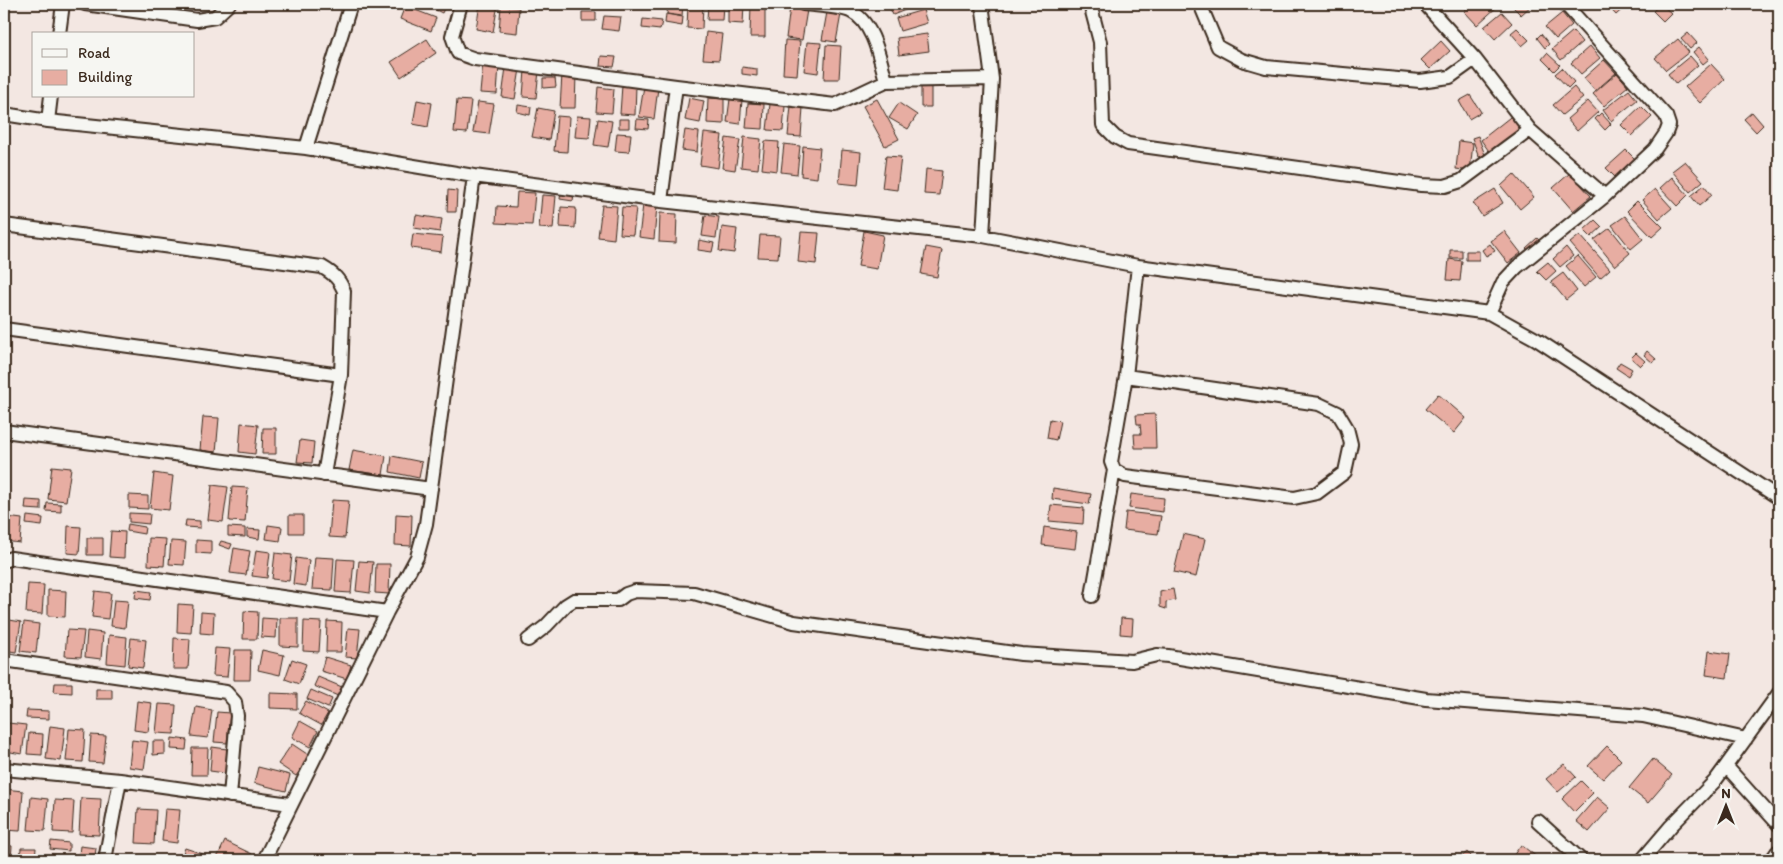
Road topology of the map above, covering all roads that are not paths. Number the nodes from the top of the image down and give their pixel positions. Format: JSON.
{"nodes":[{"id":1,"x":63,"y":4,"type":"edge"},
{"id":2,"x":85,"y":4,"type":"edge"},
{"id":3,"x":229,"y":4,"type":"edge"},
{"id":4,"x":351,"y":4,"type":"edge"},
{"id":5,"x":461,"y":4,"type":"edge"},
{"id":6,"x":803,"y":4,"type":"edge"},
{"id":7,"x":981,"y":4,"type":"edge"},
{"id":8,"x":1090,"y":4,"type":"edge"},
{"id":9,"x":1200,"y":4,"type":"edge"},
{"id":10,"x":1425,"y":4,"type":"edge"},
{"id":11,"x":1564,"y":4,"type":"edge"},
{"id":12,"x":59,"y":32,"type":"edge"},
{"id":13,"x":1475,"y":59,"type":"junction"},
{"id":14,"x":992,"y":79,"type":"junction"},
{"id":15,"x":886,"y":81,"type":"junction"},
{"id":16,"x":676,"y":86,"type":"junction"},
{"id":17,"x":51,"y":98,"type":"edge"},
{"id":18,"x":4,"y":114,"type":"edge"},
{"id":19,"x":48,"y":121,"type":"junction"},
{"id":20,"x":1530,"y":130,"type":"junction"},
{"id":21,"x":306,"y":148,"type":"junction"},
{"id":22,"x":474,"y":176,"type":"junction"},
{"id":23,"x":1605,"y":196,"type":"junction"},
{"id":24,"x":661,"y":201,"type":"junction"},
{"id":25,"x":4,"y":225,"type":"edge"},
{"id":26,"x":983,"y":236,"type":"junction"},
{"id":27,"x":1138,"y":266,"type":"junction"},
{"id":28,"x":1489,"y":313,"type":"junction"},
{"id":29,"x":4,"y":329,"type":"edge"},
{"id":30,"x":341,"y":375,"type":"junction"},
{"id":31,"x":1126,"y":376,"type":"junction"},
{"id":32,"x":4,"y":431,"type":"edge"},
{"id":33,"x":1114,"y":470,"type":"junction"},
{"id":34,"x":324,"y":475,"type":"junction"},
{"id":35,"x":431,"y":489,"type":"junction"},
{"id":36,"x":1779,"y":498,"type":"edge"},
{"id":37,"x":4,"y":561,"type":"edge"},
{"id":38,"x":1092,"y":596,"type":"dead end"},
{"id":39,"x":387,"y":612,"type":"junction"},
{"id":40,"x":528,"y":640,"type":"dead end"},
{"id":41,"x":4,"y":660,"type":"edge"},
{"id":42,"x":1779,"y":693,"type":"edge"},
{"id":43,"x":1746,"y":739,"type":"junction"},
{"id":44,"x":1726,"y":766,"type":"junction"},
{"id":45,"x":4,"y":769,"type":"edge"},
{"id":46,"x":120,"y":780,"type":"junction"},
{"id":47,"x":230,"y":796,"type":"junction"},
{"id":48,"x":290,"y":804,"type":"junction"},
{"id":49,"x":1538,"y":821,"type":"dead end"},
{"id":50,"x":1779,"y":825,"type":"edge"},
{"id":51,"x":1779,"y":853,"type":"edge"},
{"id":52,"x":105,"y":860,"type":"edge"},
{"id":53,"x":264,"y":860,"type":"edge"},
{"id":54,"x":1581,"y":860,"type":"edge"},
{"id":55,"x":1642,"y":860,"type":"edge"},
{"id":56,"x":1774,"y":860,"type":"edge"}],
"edges":[{"from":1,"to":12,"type":"street"},
{"from":2,"to":3,"type":"street"},
{"from":4,"to":21,"type":"street"},
{"from":5,"to":16,"type":"street"},
{"from":6,"to":15,"type":"street"},
{"from":7,"to":14,"type":"street"},
{"from":8,"to":20,"type":"street"},
{"from":9,"to":13,"type":"street"},
{"from":10,"to":13,"type":"street"},
{"from":11,"to":23,"type":"street"},
{"from":13,"to":20,"type":"street"},
{"from":14,"to":15,"type":"street"},
{"from":14,"to":26,"type":"street"},
{"from":15,"to":16,"type":"street"},
{"from":16,"to":24,"type":"street"},
{"from":17,"to":19,"type":"street"},
{"from":18,"to":19,"type":"street"},
{"from":19,"to":21,"type":"street"},
{"from":20,"to":23,"type":"street"},
{"from":21,"to":22,"type":"street"},
{"from":22,"to":24,"type":"street"},
{"from":22,"to":35,"type":"street"},
{"from":23,"to":28,"type":"street"},
{"from":24,"to":26,"type":"street"},
{"from":25,"to":30,"type":"street"},
{"from":26,"to":27,"type":"street"},
{"from":27,"to":28,"type":"street"},
{"from":27,"to":31,"type":"street"},
{"from":28,"to":36,"type":"street"},
{"from":29,"to":30,"type":"street"},
{"from":30,"to":34,"type":"street"},
{"from":31,"to":33,"type":"street"},
{"from":31,"to":33,"type":"street"},
{"from":32,"to":34,"type":"street"},
{"from":33,"to":38,"type":"street"},
{"from":34,"to":35,"type":"street"},
{"from":35,"to":39,"type":"street"},
{"from":37,"to":39,"type":"street"},
{"from":39,"to":48,"type":"street"},
{"from":40,"to":43,"type":"street"},
{"from":41,"to":47,"type":"street"},
{"from":42,"to":43,"type":"street"},
{"from":43,"to":44,"type":"street"},
{"from":44,"to":50,"type":"street"},
{"from":44,"to":55,"type":"street"},
{"from":45,"to":46,"type":"street"},
{"from":46,"to":47,"type":"street"},
{"from":46,"to":52,"type":"street"},
{"from":47,"to":48,"type":"street"},
{"from":48,"to":53,"type":"street"},
{"from":49,"to":54,"type":"street"},
{"from":51,"to":56,"type":"street"}]}
